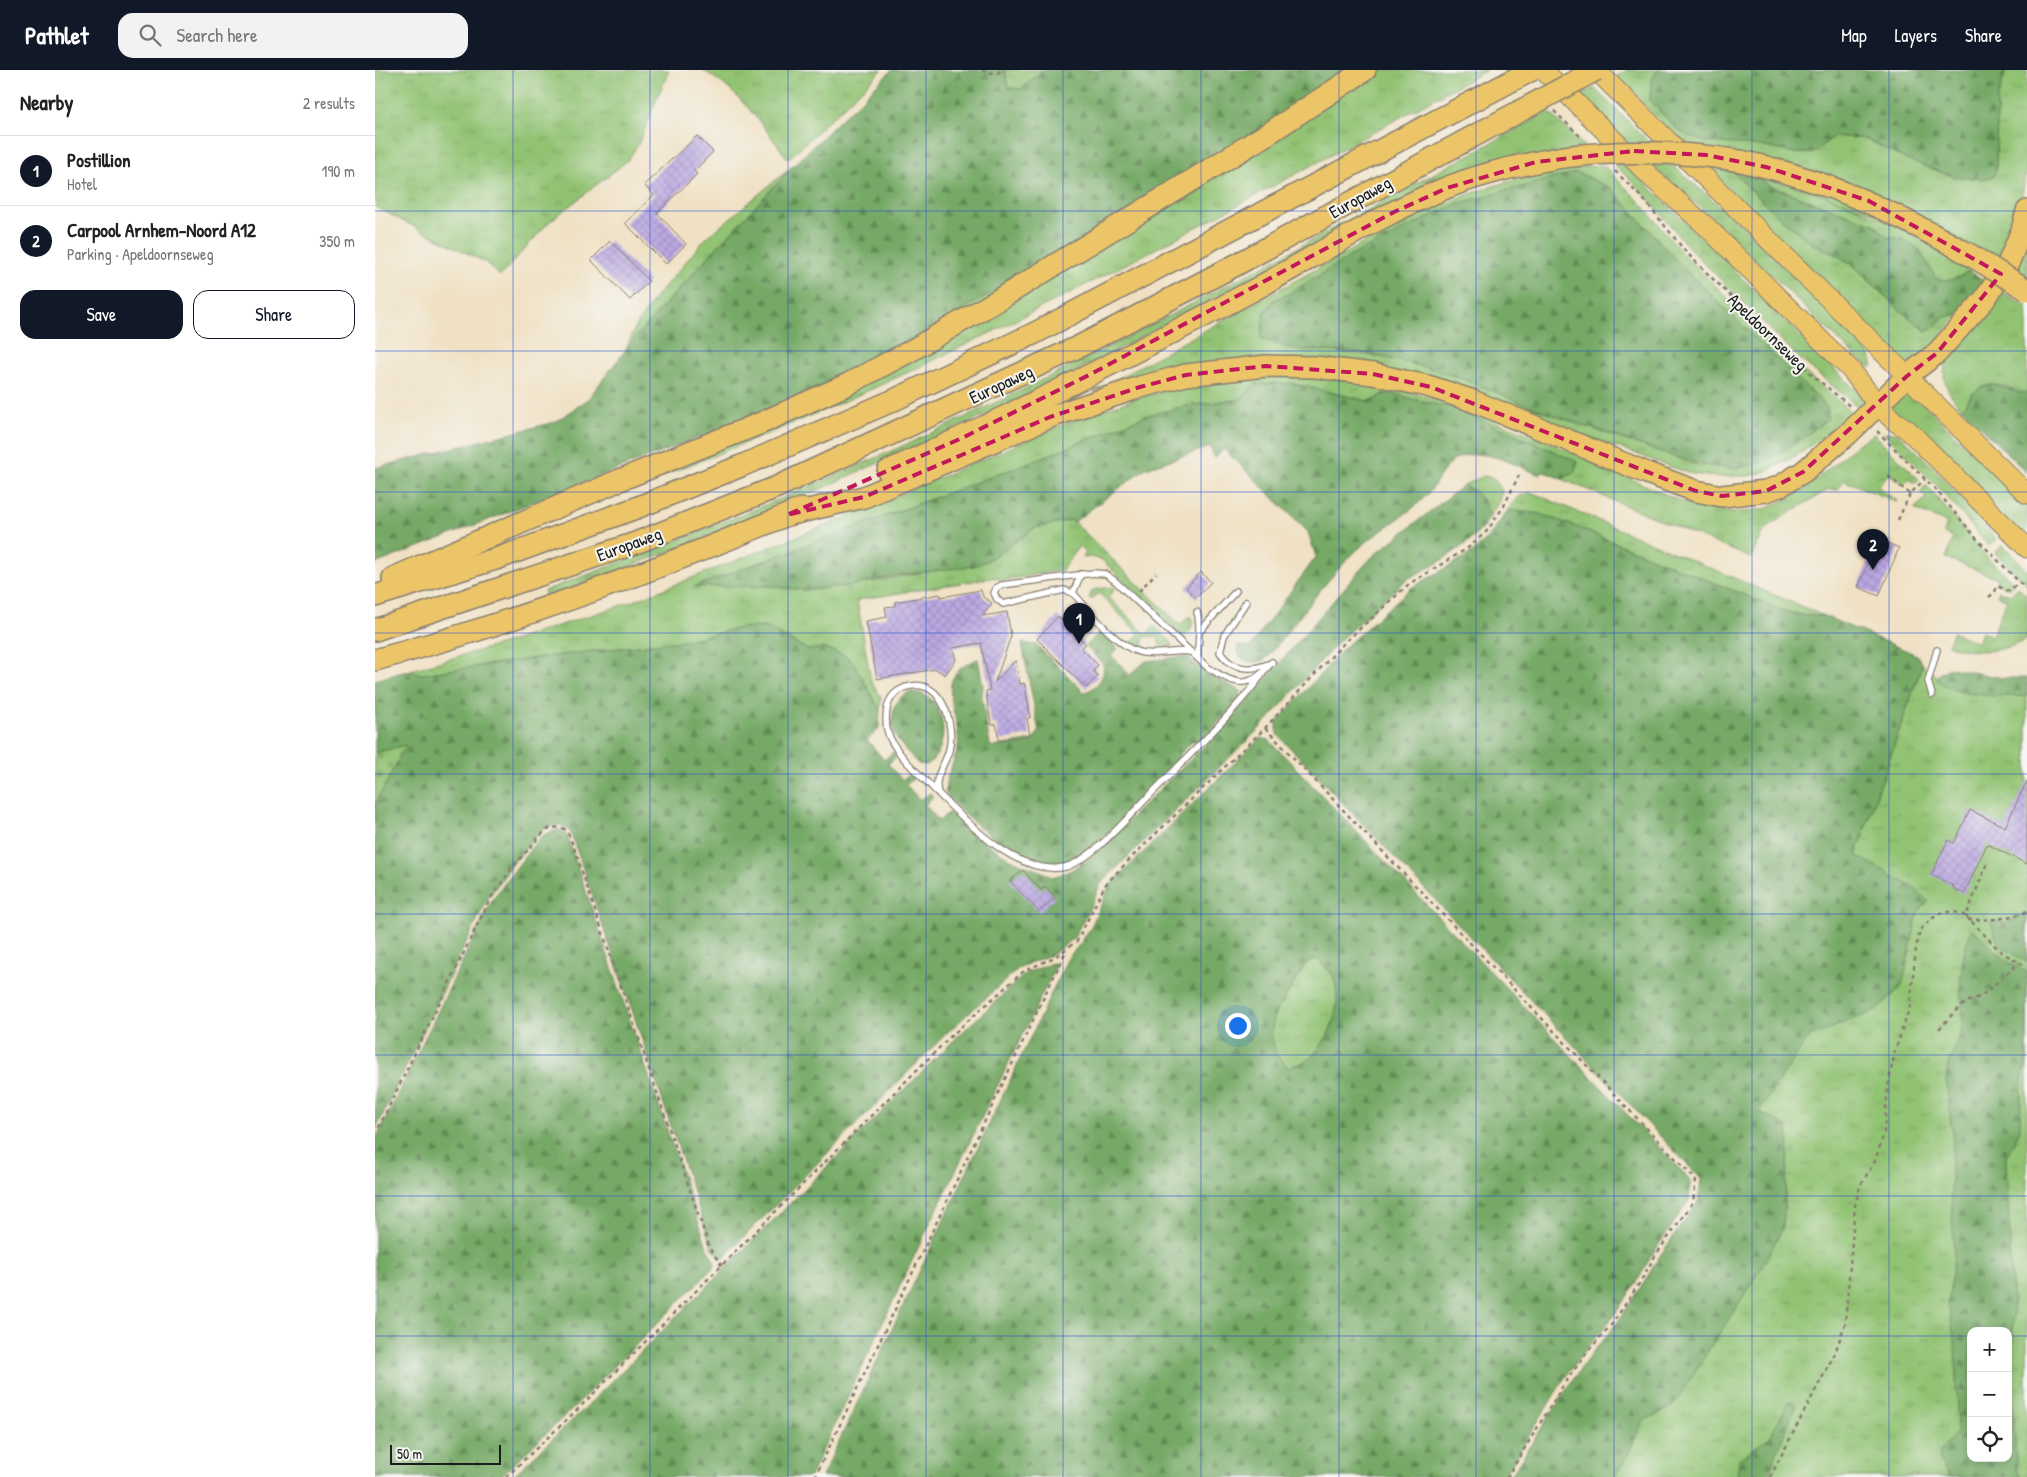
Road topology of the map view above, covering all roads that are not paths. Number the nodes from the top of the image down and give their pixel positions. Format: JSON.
{"nodes":[{"id":1,"x":1365,"y":70,"type":"edge"},
{"id":2,"x":1532,"y":70,"type":"edge"},
{"id":3,"x":1543,"y":70,"type":"edge"},
{"id":4,"x":1596,"y":70,"type":"edge"},
{"id":5,"x":2027,"y":211,"type":"edge"},
{"id":6,"x":2027,"y":290,"type":"edge"},
{"id":7,"x":1907,"y":376,"type":"junction"},
{"id":8,"x":1871,"y":412,"type":"junction"},
{"id":9,"x":2027,"y":494,"type":"edge"},
{"id":10,"x":787,"y":514,"type":"junction"},
{"id":11,"x":2027,"y":548,"type":"edge"},
{"id":12,"x":1081,"y":574,"type":"junction"},
{"id":13,"x":375,"y":585,"type":"edge"},
{"id":14,"x":1236,"y":591,"type":"dead end"},
{"id":15,"x":1073,"y":593,"type":"junction"},
{"id":16,"x":375,"y":596,"type":"edge"},
{"id":17,"x":1246,"y":602,"type":"dead end"},
{"id":18,"x":1197,"y":612,"type":"dead end"},
{"id":19,"x":375,"y":630,"type":"edge"},
{"id":20,"x":1200,"y":631,"type":"junction"},
{"id":21,"x":1937,"y":650,"type":"dead end"},
{"id":22,"x":1191,"y":652,"type":"junction"},
{"id":23,"x":1198,"y":658,"type":"junction"},
{"id":24,"x":375,"y":660,"type":"edge"},
{"id":25,"x":1262,"y":675,"type":"junction"},
{"id":26,"x":1932,"y":695,"type":"dead end"},
{"id":27,"x":938,"y":793,"type":"junction"}],
"edges":[{"from":1,"to":13,"type":"highway"},
{"from":2,"to":16,"type":"highway","name":"Europaweg","bridge":true},
{"from":3,"to":8,"type":"main road","name":"Apeldoornseweg"},
{"from":4,"to":7,"type":"main road"},
{"from":4,"to":19,"type":"highway","name":"Europaweg","bridge":true},
{"from":5,"to":7,"type":"highway"},
{"from":6,"to":10,"type":"highway","bridge":true},
{"from":7,"to":8,"type":"highway"},
{"from":7,"to":9,"type":"main road"},
{"from":8,"to":10,"type":"highway"},
{"from":8,"to":11,"type":"main road","name":"Apeldoornseweg"},
{"from":10,"to":24,"type":"highway"},
{"from":12,"to":15,"type":"lane"},
{"from":12,"to":15,"type":"lane"},
{"from":12,"to":22,"type":"lane"},
{"from":14,"to":20,"type":"lane"},
{"from":15,"to":22,"type":"lane"},
{"from":17,"to":25,"type":"lane"},
{"from":18,"to":20,"type":"lane"},
{"from":20,"to":23,"type":"lane"},
{"from":21,"to":26,"type":"lane"},
{"from":22,"to":23,"type":"lane"},
{"from":23,"to":25,"type":"lane"},
{"from":25,"to":27,"type":"lane"},
{"from":27,"to":27,"type":"lane"}]}
